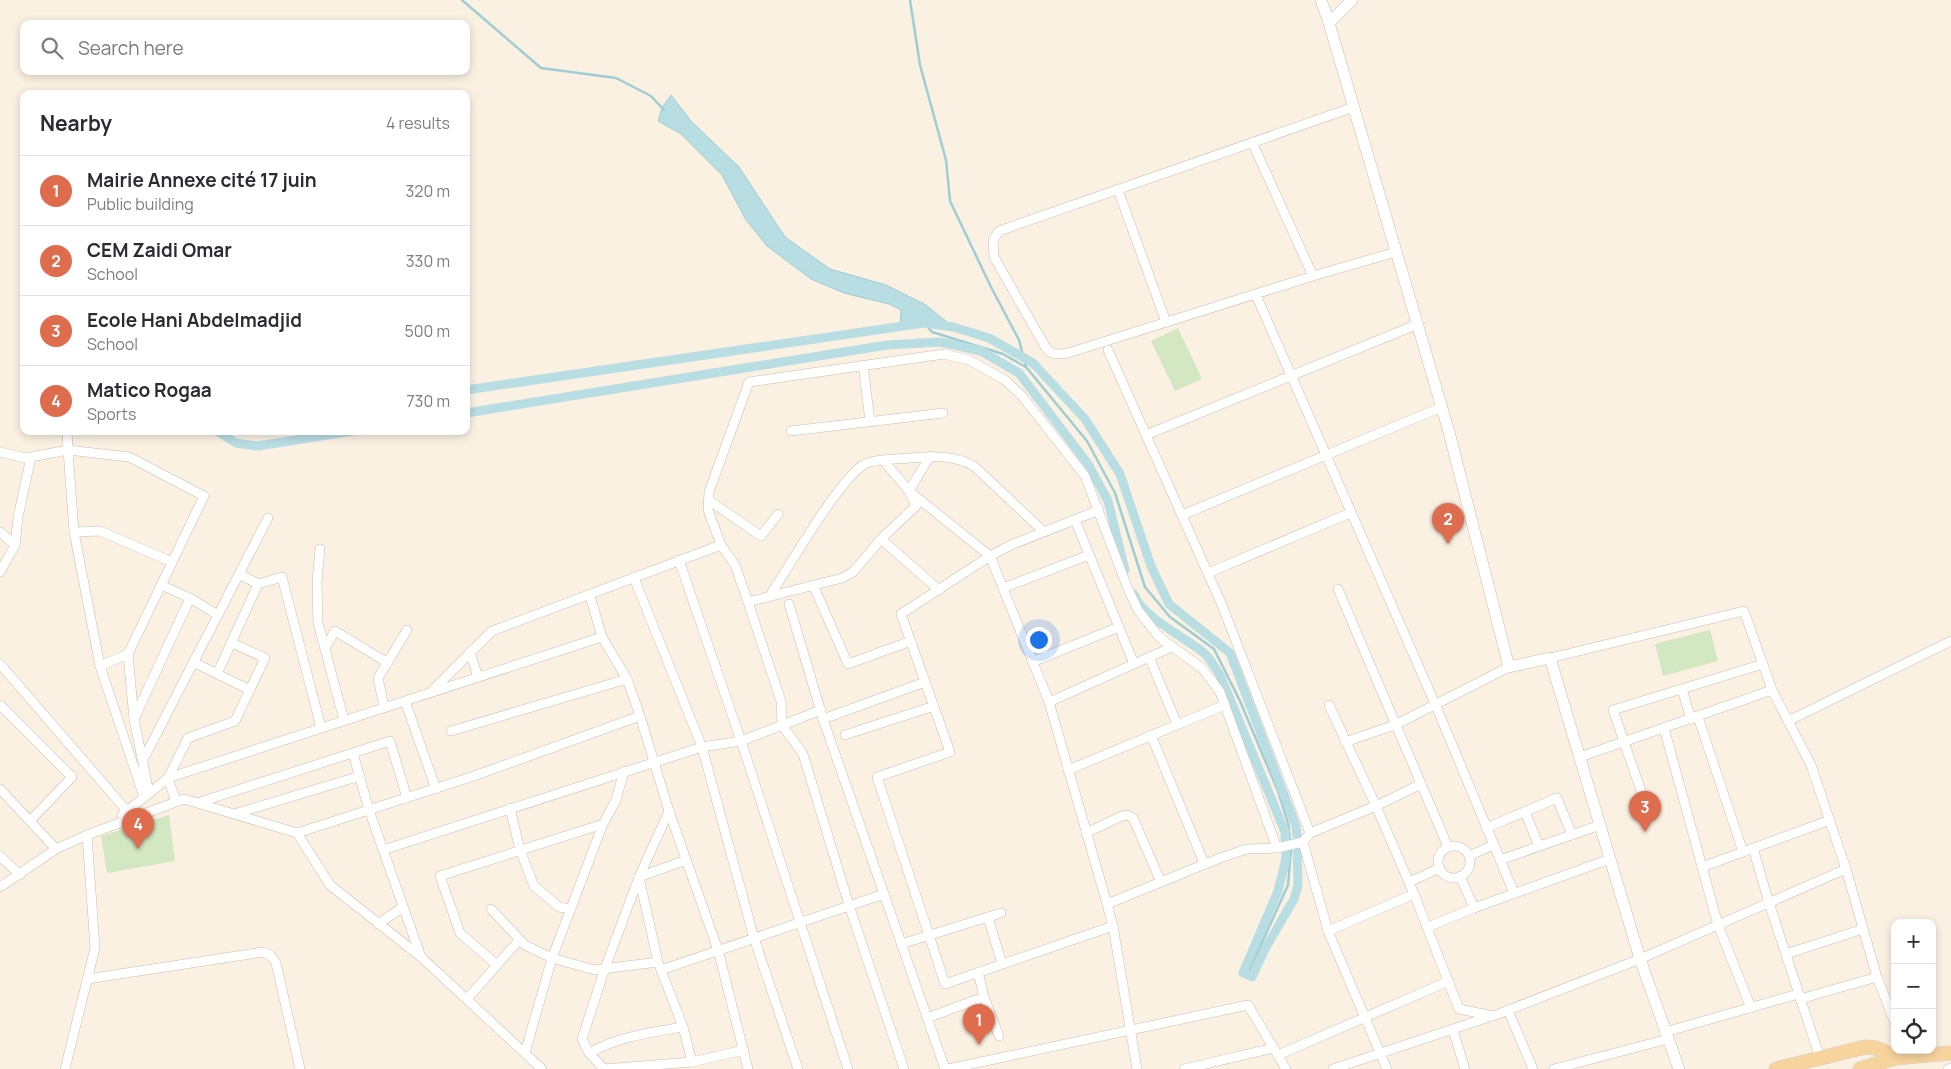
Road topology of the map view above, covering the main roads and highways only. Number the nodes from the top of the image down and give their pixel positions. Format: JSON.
{"nodes":[{"id":1,"x":1951,"y":1053,"type":"edge"},
{"id":2,"x":1902,"y":1055,"type":"edge"},
{"id":3,"x":1826,"y":1061,"type":"edge"},
{"id":4,"x":1776,"y":1069,"type":"edge"},
{"id":5,"x":1860,"y":1069,"type":"edge"}],
"edges":[{"from":1,"to":2,"type":"main road"},
{"from":2,"to":3,"type":"main road"},
{"from":2,"to":5,"type":"main road"},
{"from":3,"to":4,"type":"main road"}]}
